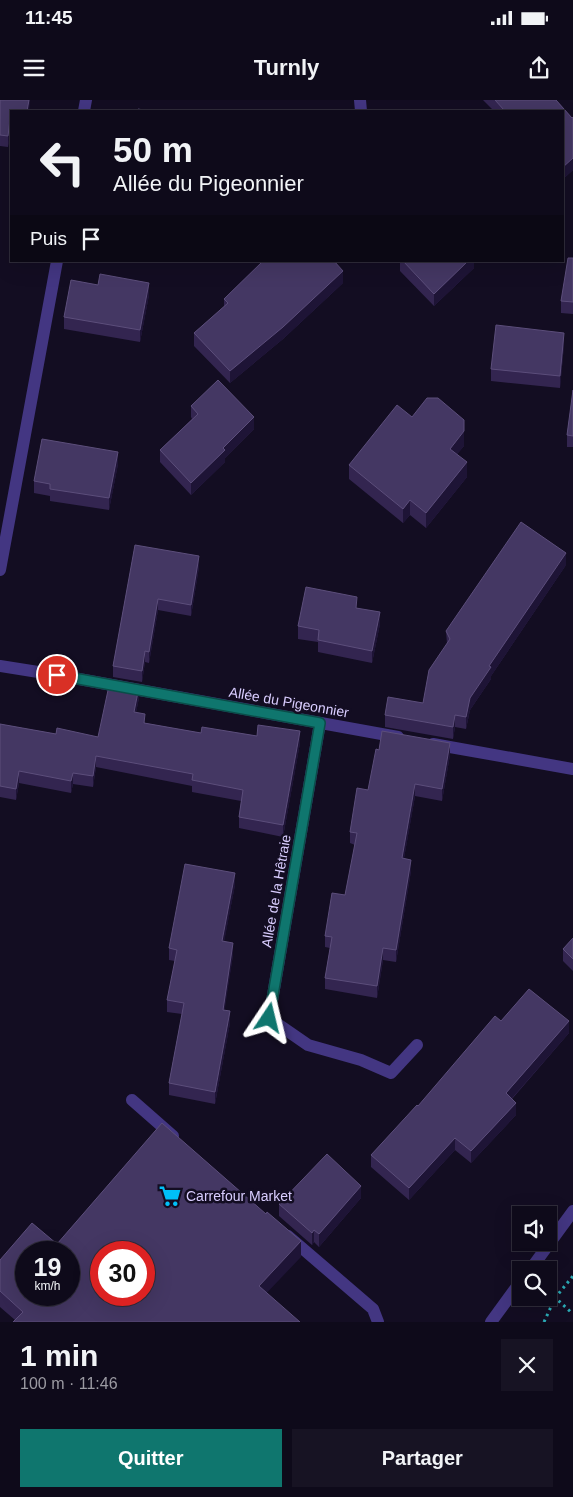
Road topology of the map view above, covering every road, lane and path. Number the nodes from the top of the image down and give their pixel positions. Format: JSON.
{"nodes":[{"id":1,"x":57,"y":262,"type":"edge"},
{"id":2,"x":0,"y":570,"type":"edge"},
{"id":3,"x":0,"y":666,"type":"edge"},
{"id":4,"x":320,"y":723,"type":"junction"},
{"id":5,"x":573,"y":769,"type":"edge"},
{"id":6,"x":417,"y":1045,"type":"dead end"},
{"id":7,"x":132,"y":1100,"type":"dead end"},
{"id":8,"x":184,"y":1145,"type":"edge"},
{"id":9,"x":573,"y":1211,"type":"edge"},
{"id":10,"x":282,"y":1231,"type":"edge"},
{"id":11,"x":537,"y":1261,"type":"edge"},
{"id":12,"x":573,"y":1276,"type":"edge"},
{"id":13,"x":512,"y":1293,"type":"edge"},
{"id":14,"x":557,"y":1296,"type":"edge"},
{"id":15,"x":557,"y":1300,"type":"edge"},
{"id":16,"x":551,"y":1306,"type":"edge"},
{"id":17,"x":573,"y":1314,"type":"edge"},
{"id":18,"x":378,"y":1322,"type":"edge"},
{"id":19,"x":491,"y":1322,"type":"edge"},
{"id":20,"x":544,"y":1322,"type":"edge"}],
"edges":[{"from":1,"to":2,"type":"street"},
{"from":3,"to":4,"type":"street","name":"Allée du Pigeonnier"},
{"from":4,"to":5,"type":"street","name":"Allée du Pigeonnier"},
{"from":4,"to":6,"type":"street","name":"Allée de la Hêtraie"},
{"from":7,"to":8,"type":"street"},
{"from":9,"to":11,"type":"street"},
{"from":10,"to":18,"type":"street"},
{"from":12,"to":14,"type":"path"},
{"from":13,"to":19,"type":"street"},
{"from":15,"to":17,"type":"path"},
{"from":16,"to":20,"type":"path"}]}
